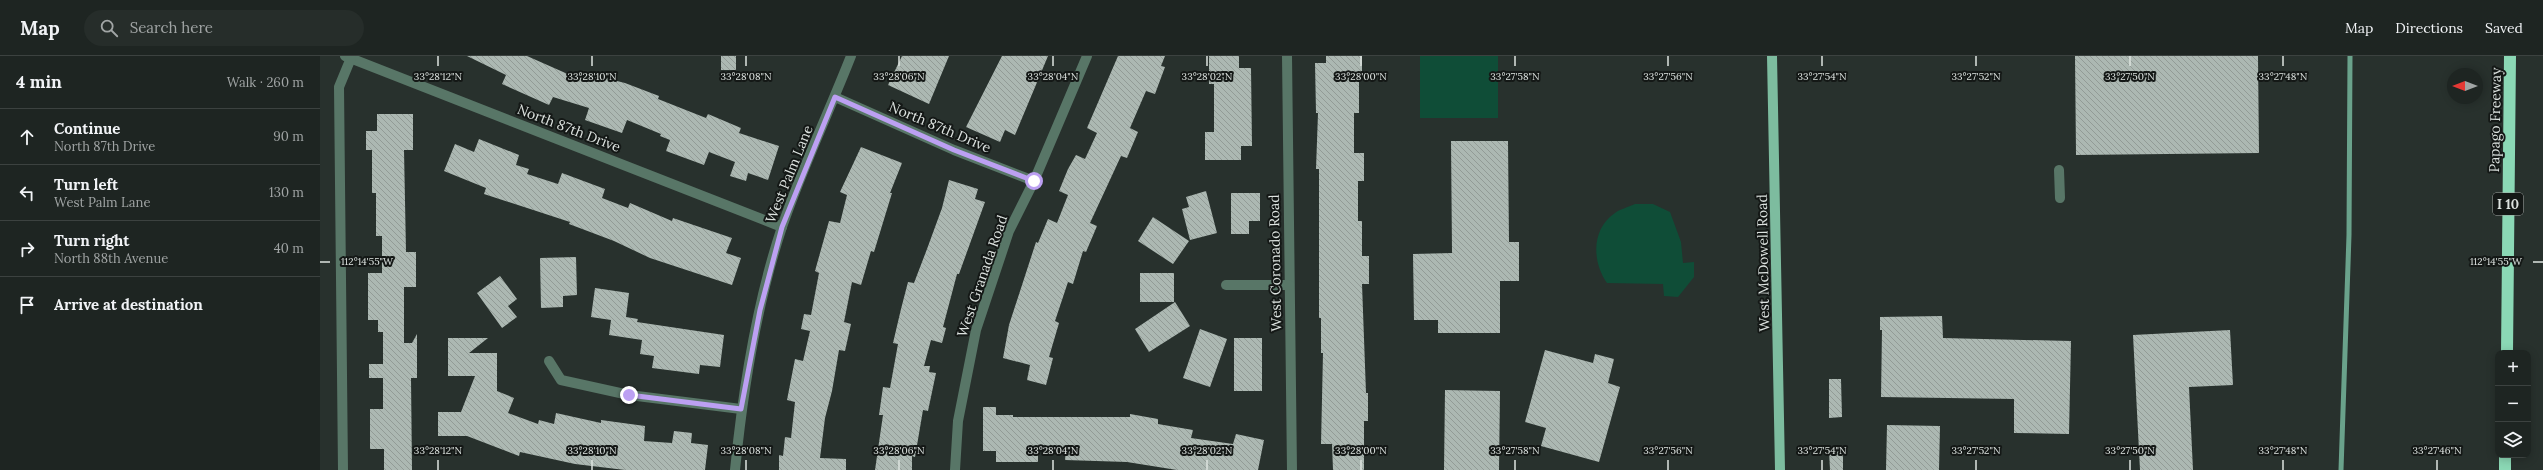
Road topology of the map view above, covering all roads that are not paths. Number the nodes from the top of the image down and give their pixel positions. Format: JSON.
{"nodes":[{"id":1,"x":851,"y":56,"type":"edge"},
{"id":2,"x":1087,"y":56,"type":"edge"},
{"id":3,"x":1287,"y":56,"type":"edge"},
{"id":4,"x":1772,"y":56,"type":"edge"},
{"id":5,"x":2510,"y":56,"type":"edge"},
{"id":6,"x":348,"y":57,"type":"edge"},
{"id":7,"x":835,"y":97,"type":"junction"},
{"id":8,"x":2060,"y":170,"type":"dead end"},
{"id":9,"x":1034,"y":181,"type":"junction"},
{"id":10,"x":2060,"y":198,"type":"dead end"},
{"id":11,"x":782,"y":227,"type":"junction"},
{"id":12,"x":1226,"y":285,"type":"dead end"},
{"id":13,"x":1289,"y":285,"type":"junction"},
{"id":14,"x":2506,"y":350,"type":"edge"},
{"id":15,"x":549,"y":360,"type":"dead end"},
{"id":16,"x":741,"y":409,"type":"junction"},
{"id":17,"x":2505,"y":458,"type":"edge"},
{"id":18,"x":343,"y":470,"type":"edge"},
{"id":19,"x":735,"y":470,"type":"edge"},
{"id":20,"x":955,"y":470,"type":"edge"},
{"id":21,"x":1292,"y":470,"type":"edge"},
{"id":22,"x":1780,"y":470,"type":"edge"},
{"id":23,"x":2505,"y":470,"type":"edge"}],
"edges":[{"from":1,"to":7,"type":"street","name":"West Palm Lane"},
{"from":2,"to":9,"type":"street","name":"West Granada Road"},
{"from":3,"to":13,"type":"street","name":"West Coronado Road"},
{"from":4,"to":22,"type":"main road","name":"West McDowell Road"},
{"from":5,"to":14,"type":"highway","name":"Papago Freeway","number":"I 10"},
{"from":6,"to":11,"type":"street","name":"North 87th Drive"},
{"from":6,"to":18,"type":"street"},
{"from":7,"to":9,"type":"street","name":"North 87th Drive"},
{"from":7,"to":11,"type":"street","name":"West Palm Lane"},
{"from":8,"to":10,"type":"street"},
{"from":9,"to":20,"type":"street","name":"West Granada Road"},
{"from":11,"to":16,"type":"street","name":"West Palm Lane"},
{"from":12,"to":13,"type":"street"},
{"from":13,"to":21,"type":"street","name":"West Coronado Road"},
{"from":15,"to":16,"type":"street"},
{"from":16,"to":19,"type":"street","name":"West Palm Lane"},
{"from":17,"to":23,"type":"highway"}]}
